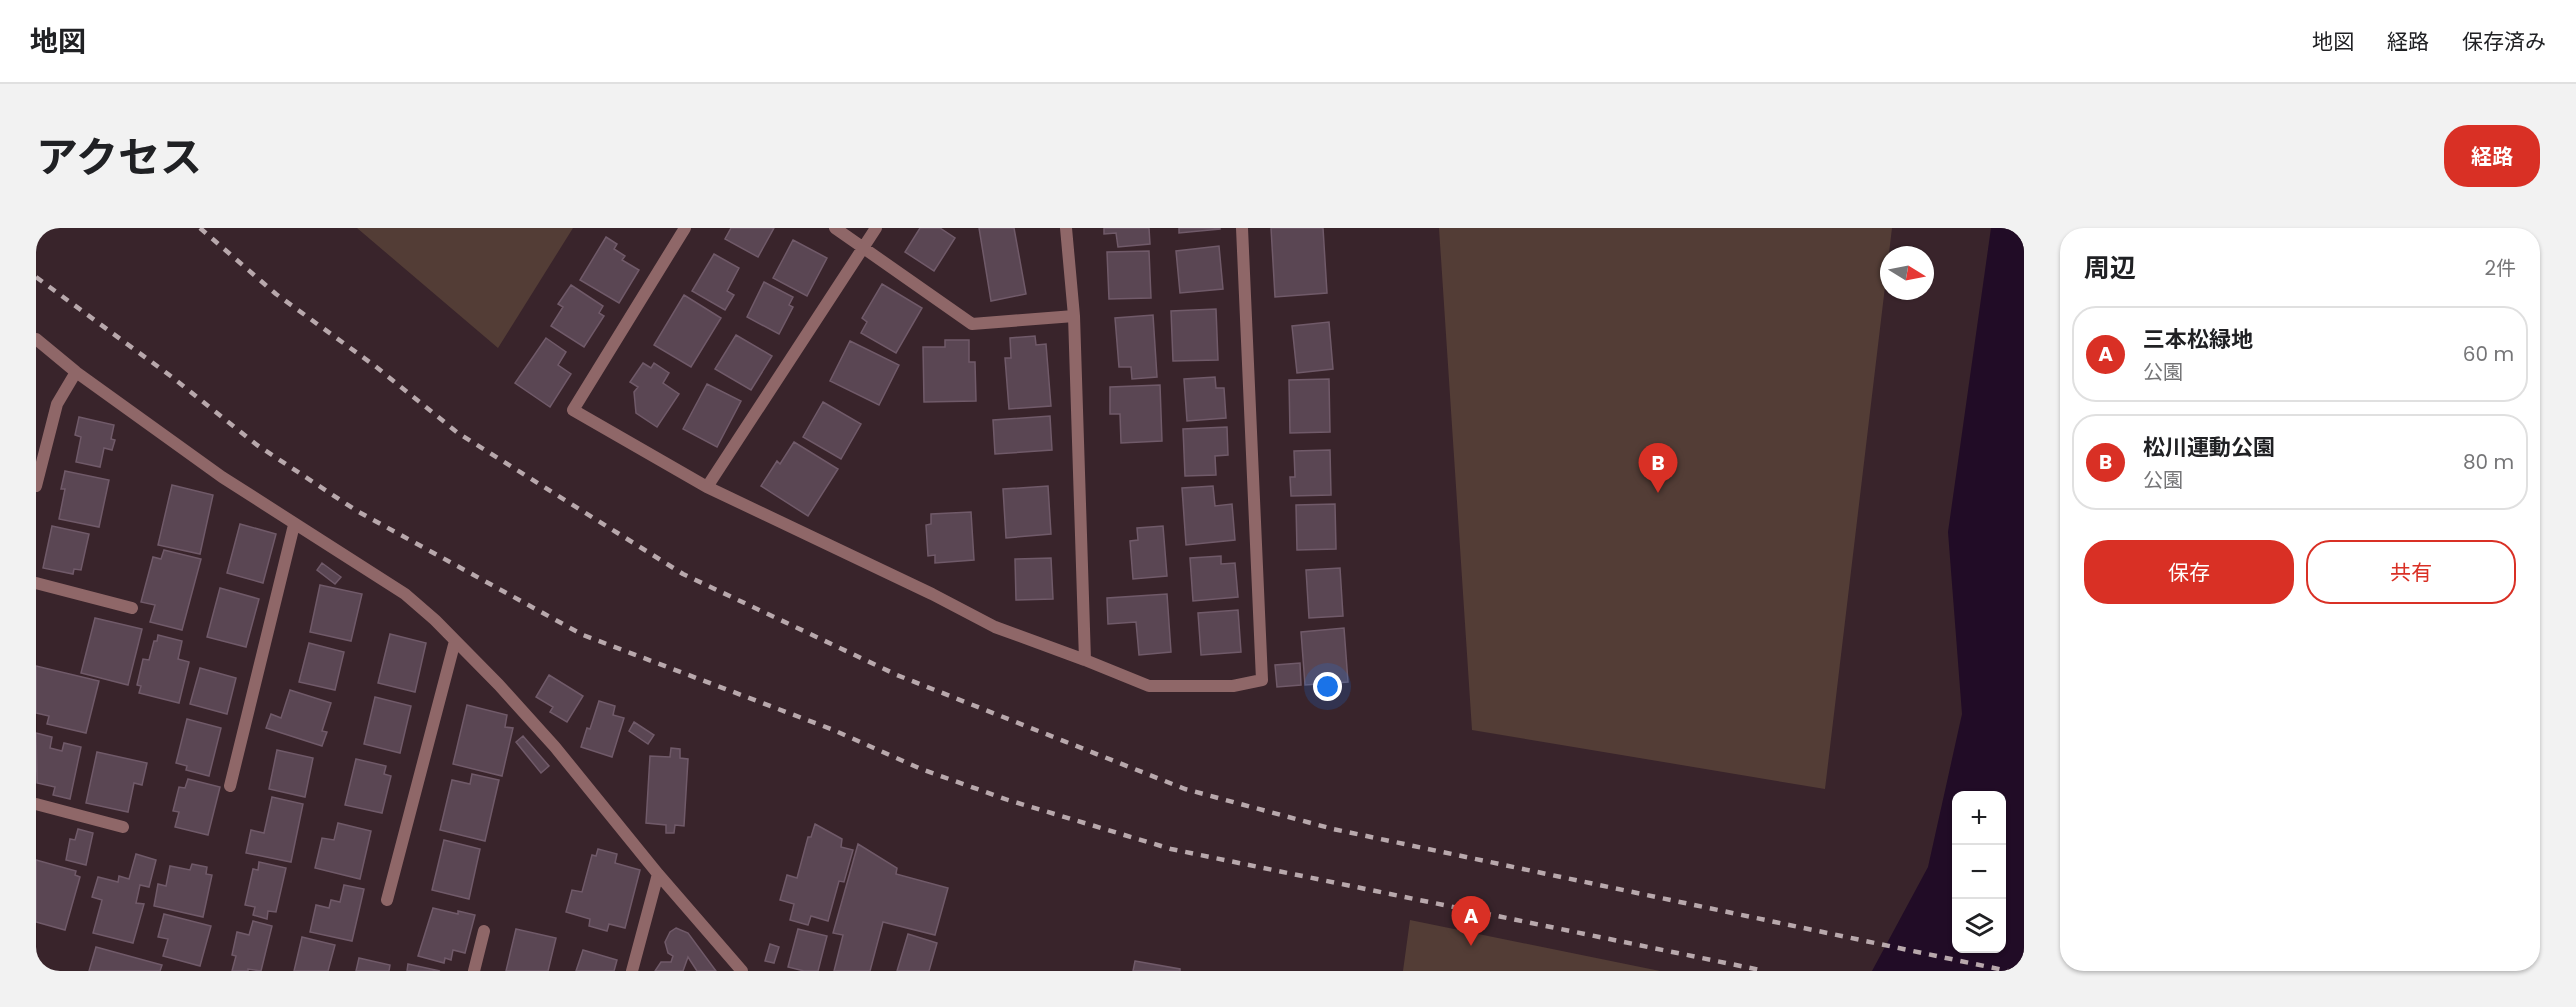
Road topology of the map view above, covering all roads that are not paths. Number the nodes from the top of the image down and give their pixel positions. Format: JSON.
{"nodes":[{"id":1,"x":685,"y":228,"type":"edge"},
{"id":2,"x":835,"y":228,"type":"edge"},
{"id":3,"x":876,"y":228,"type":"edge"},
{"id":4,"x":1066,"y":228,"type":"edge"},
{"id":5,"x":1242,"y":228,"type":"edge"},
{"id":6,"x":862,"y":248,"type":"junction"},
{"id":7,"x":1074,"y":316,"type":"junction"},
{"id":8,"x":36,"y":339,"type":"edge"},
{"id":9,"x":76,"y":372,"type":"junction"},
{"id":10,"x":36,"y":486,"type":"edge"},
{"id":11,"x":706,"y":487,"type":"junction"},
{"id":12,"x":294,"y":525,"type":"junction"},
{"id":13,"x":36,"y":583,"type":"edge"},
{"id":14,"x":132,"y":608,"type":"dead end"},
{"id":15,"x":455,"y":640,"type":"junction"},
{"id":16,"x":1085,"y":660,"type":"junction"},
{"id":17,"x":230,"y":786,"type":"dead end"},
{"id":18,"x":36,"y":804,"type":"edge"},
{"id":19,"x":123,"y":827,"type":"dead end"},
{"id":20,"x":658,"y":874,"type":"junction"},
{"id":21,"x":387,"y":900,"type":"dead end"},
{"id":22,"x":484,"y":931,"type":"dead end"},
{"id":23,"x":474,"y":971,"type":"edge"},
{"id":24,"x":632,"y":971,"type":"edge"},
{"id":25,"x":742,"y":971,"type":"edge"}],
"edges":[{"from":1,"to":11,"type":"street"},
{"from":2,"to":6,"type":"street"},
{"from":3,"to":6,"type":"street"},
{"from":4,"to":7,"type":"street"},
{"from":5,"to":16,"type":"street"},
{"from":6,"to":7,"type":"street"},
{"from":6,"to":11,"type":"street"},
{"from":7,"to":16,"type":"street"},
{"from":8,"to":9,"type":"street"},
{"from":9,"to":10,"type":"street"},
{"from":9,"to":12,"type":"street"},
{"from":11,"to":16,"type":"street"},
{"from":12,"to":15,"type":"street"},
{"from":12,"to":17,"type":"street"},
{"from":13,"to":14,"type":"street"},
{"from":15,"to":20,"type":"street"},
{"from":15,"to":21,"type":"street"},
{"from":18,"to":19,"type":"street"},
{"from":20,"to":24,"type":"street"},
{"from":20,"to":25,"type":"street"},
{"from":22,"to":23,"type":"street"}]}
